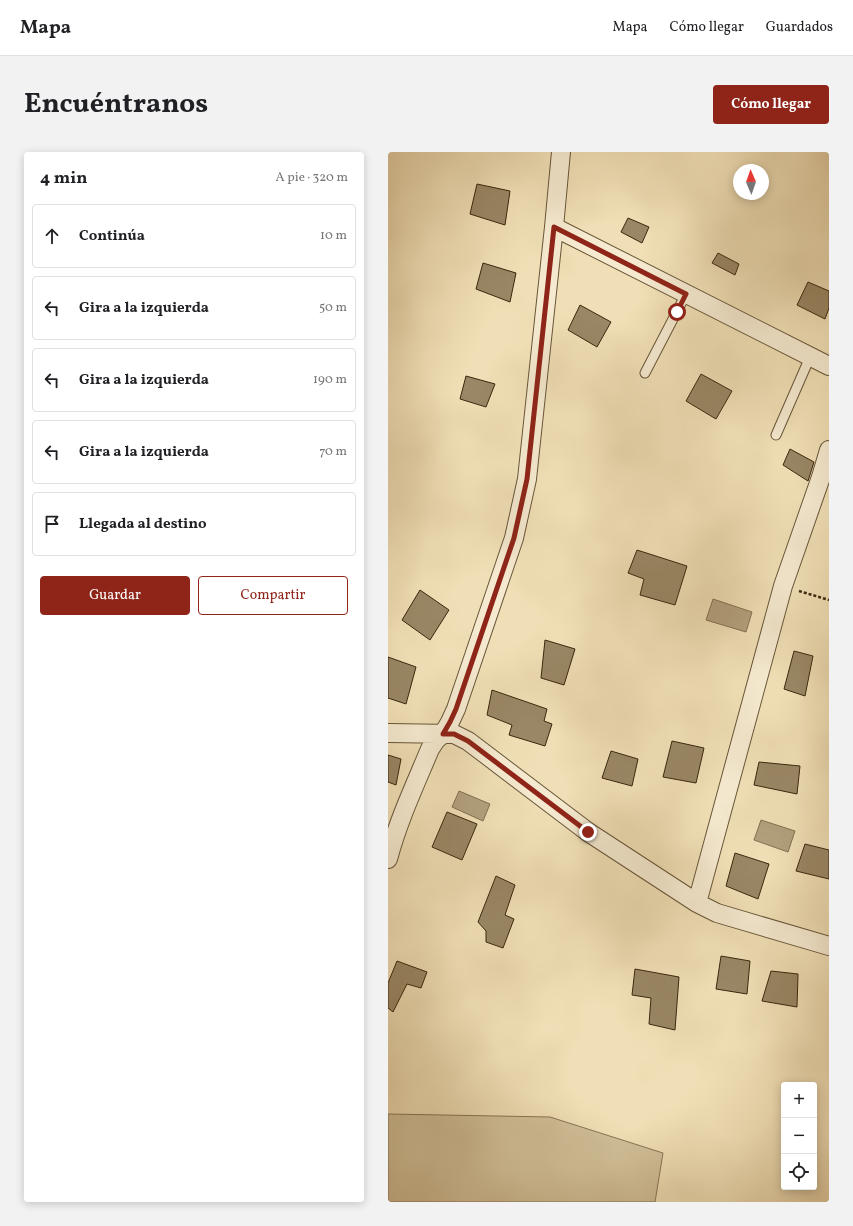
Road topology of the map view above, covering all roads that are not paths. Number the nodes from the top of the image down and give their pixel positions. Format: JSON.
{"nodes":[{"id":1,"x":561,"y":152,"type":"edge"},
{"id":2,"x":554,"y":227,"type":"junction"},
{"id":3,"x":686,"y":294,"type":"junction"},
{"id":4,"x":810,"y":357,"type":"junction"},
{"id":5,"x":829,"y":366,"type":"edge"},
{"id":6,"x":645,"y":373,"type":"dead end"},
{"id":7,"x":776,"y":435,"type":"dead end"},
{"id":8,"x":829,"y":450,"type":"edge"},
{"id":9,"x":388,"y":733,"type":"edge"},
{"id":10,"x":443,"y":734,"type":"junction"},
{"id":11,"x":388,"y":859,"type":"edge"},
{"id":12,"x":697,"y":903,"type":"junction"},
{"id":13,"x":829,"y":946,"type":"edge"}],
"edges":[{"from":1,"to":2,"type":"street"},
{"from":2,"to":3,"type":"street"},
{"from":2,"to":10,"type":"street"},
{"from":3,"to":4,"type":"street"},
{"from":3,"to":6,"type":"lane"},
{"from":4,"to":5,"type":"street"},
{"from":4,"to":7,"type":"lane"},
{"from":8,"to":12,"type":"street"},
{"from":9,"to":10,"type":"street"},
{"from":10,"to":11,"type":"street"},
{"from":10,"to":12,"type":"street"},
{"from":12,"to":13,"type":"street"}]}
